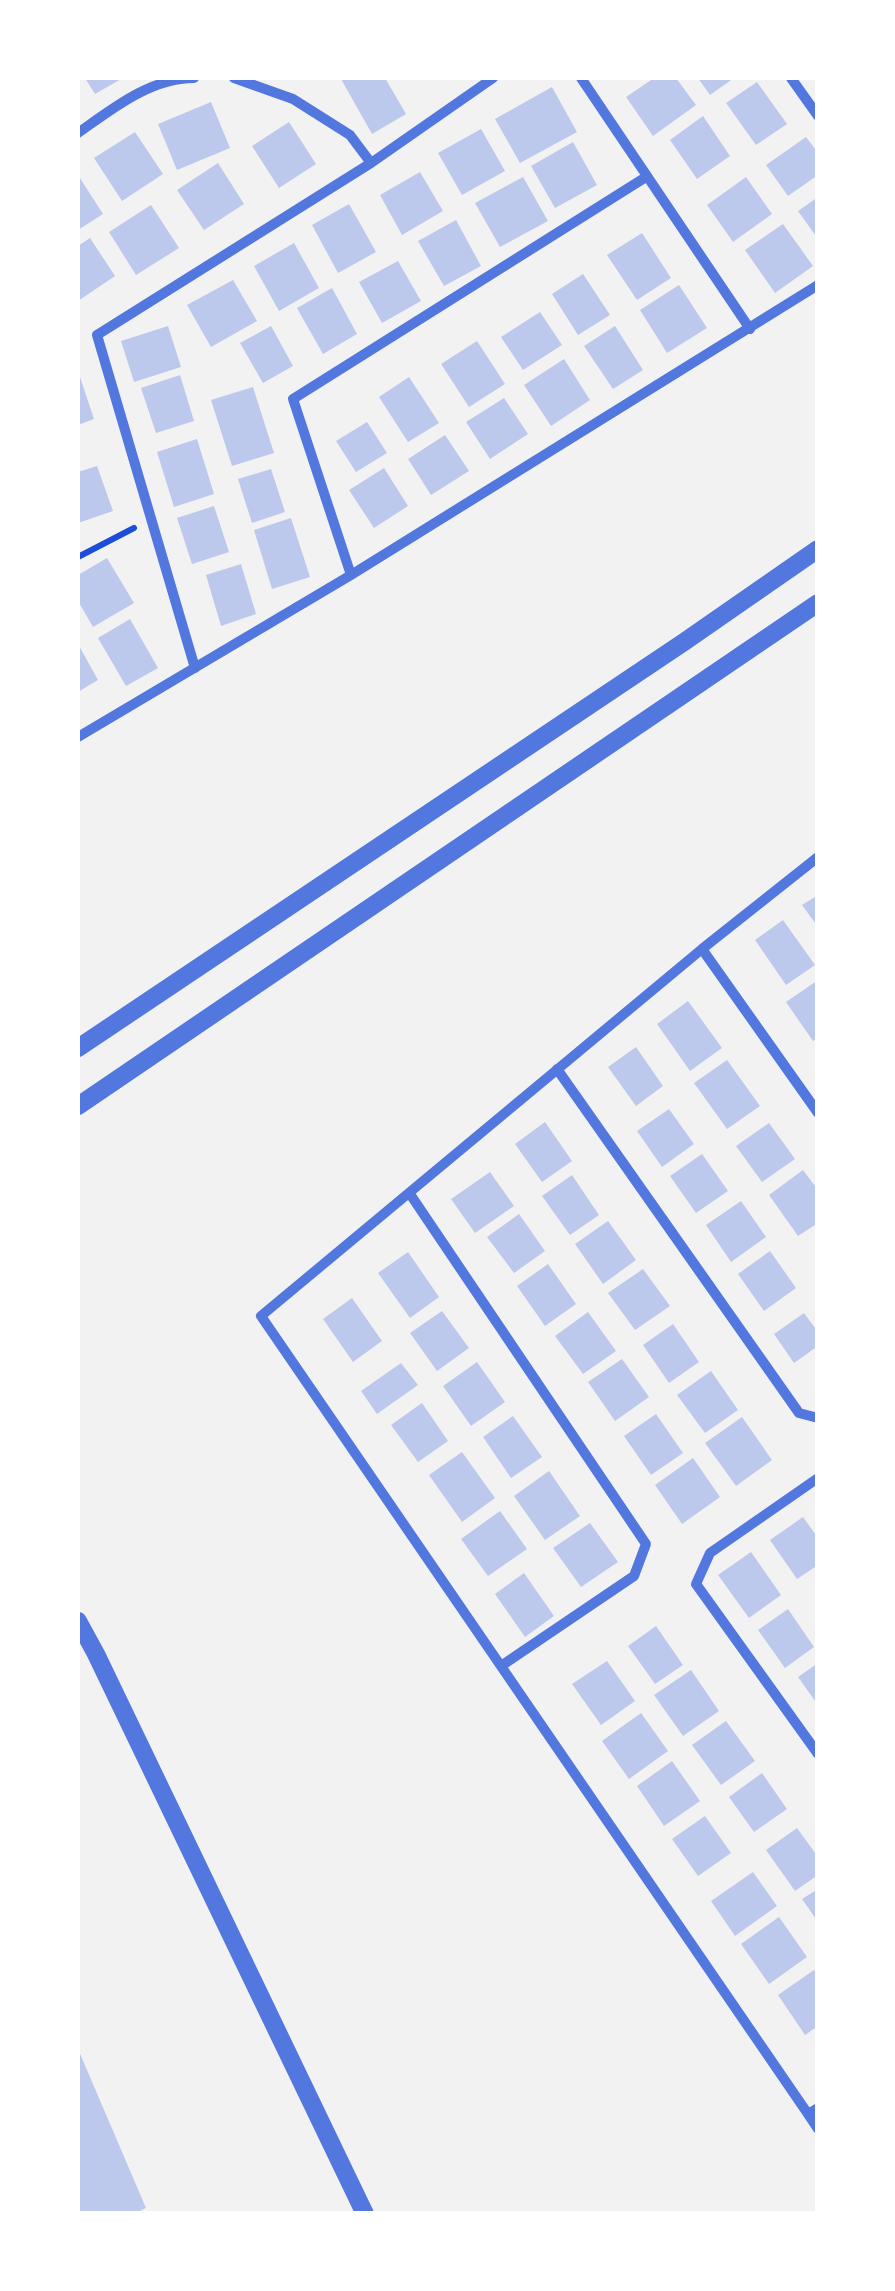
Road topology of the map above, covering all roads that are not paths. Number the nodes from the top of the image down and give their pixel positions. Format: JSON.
{"nodes":[{"id":1,"x":194,"y":78,"type":"edge"},
{"id":2,"x":234,"y":78,"type":"edge"},
{"id":3,"x":494,"y":78,"type":"edge"},
{"id":4,"x":580,"y":78,"type":"edge"},
{"id":5,"x":791,"y":78,"type":"edge"},
{"id":6,"x":818,"y":116,"type":"edge"},
{"id":7,"x":78,"y":133,"type":"edge"},
{"id":8,"x":371,"y":163,"type":"junction"},
{"id":9,"x":646,"y":177,"type":"junction"},
{"id":10,"x":818,"y":286,"type":"edge"},
{"id":11,"x":750,"y":329,"type":"junction"},
{"id":12,"x":818,"y":549,"type":"edge"},
{"id":13,"x":352,"y":575,"type":"junction"},
{"id":14,"x":818,"y":604,"type":"edge"},
{"id":15,"x":195,"y":668,"type":"junction"},
{"id":16,"x":78,"y":737,"type":"edge"},
{"id":17,"x":818,"y":857,"type":"edge"},
{"id":18,"x":702,"y":949,"type":"junction"},
{"id":19,"x":78,"y":1048,"type":"edge"},
{"id":20,"x":558,"y":1069,"type":"junction"},
{"id":21,"x":78,"y":1106,"type":"edge"},
{"id":22,"x":818,"y":1113,"type":"edge"},
{"id":23,"x":410,"y":1194,"type":"junction"},
{"id":24,"x":818,"y":1418,"type":"edge"},
{"id":25,"x":818,"y":1478,"type":"edge"},
{"id":26,"x":78,"y":1621,"type":"edge"},
{"id":27,"x":501,"y":1666,"type":"junction"},
{"id":28,"x":818,"y":1754,"type":"edge"},
{"id":29,"x":813,"y":2111,"type":"edge"},
{"id":30,"x":818,"y":2128,"type":"edge"},
{"id":31,"x":364,"y":2214,"type":"edge"}],
"edges":[{"from":1,"to":7,"type":"street"},
{"from":2,"to":8,"type":"street"},
{"from":3,"to":8,"type":"street"},
{"from":4,"to":9,"type":"street"},
{"from":5,"to":6,"type":"street"},
{"from":8,"to":15,"type":"street"},
{"from":9,"to":11,"type":"street"},
{"from":9,"to":13,"type":"street"},
{"from":10,"to":11,"type":"street"},
{"from":11,"to":13,"type":"street"},
{"from":12,"to":19,"type":"street"},
{"from":13,"to":15,"type":"street"},
{"from":14,"to":21,"type":"street"},
{"from":15,"to":16,"type":"street"},
{"from":17,"to":18,"type":"street"},
{"from":18,"to":20,"type":"street"},
{"from":18,"to":22,"type":"street"},
{"from":20,"to":23,"type":"street"},
{"from":20,"to":24,"type":"street"},
{"from":23,"to":27,"type":"street"},
{"from":23,"to":27,"type":"street"},
{"from":25,"to":28,"type":"street"},
{"from":26,"to":31,"type":"street"},
{"from":27,"to":29,"type":"street"},
{"from":29,"to":30,"type":"street"}]}
